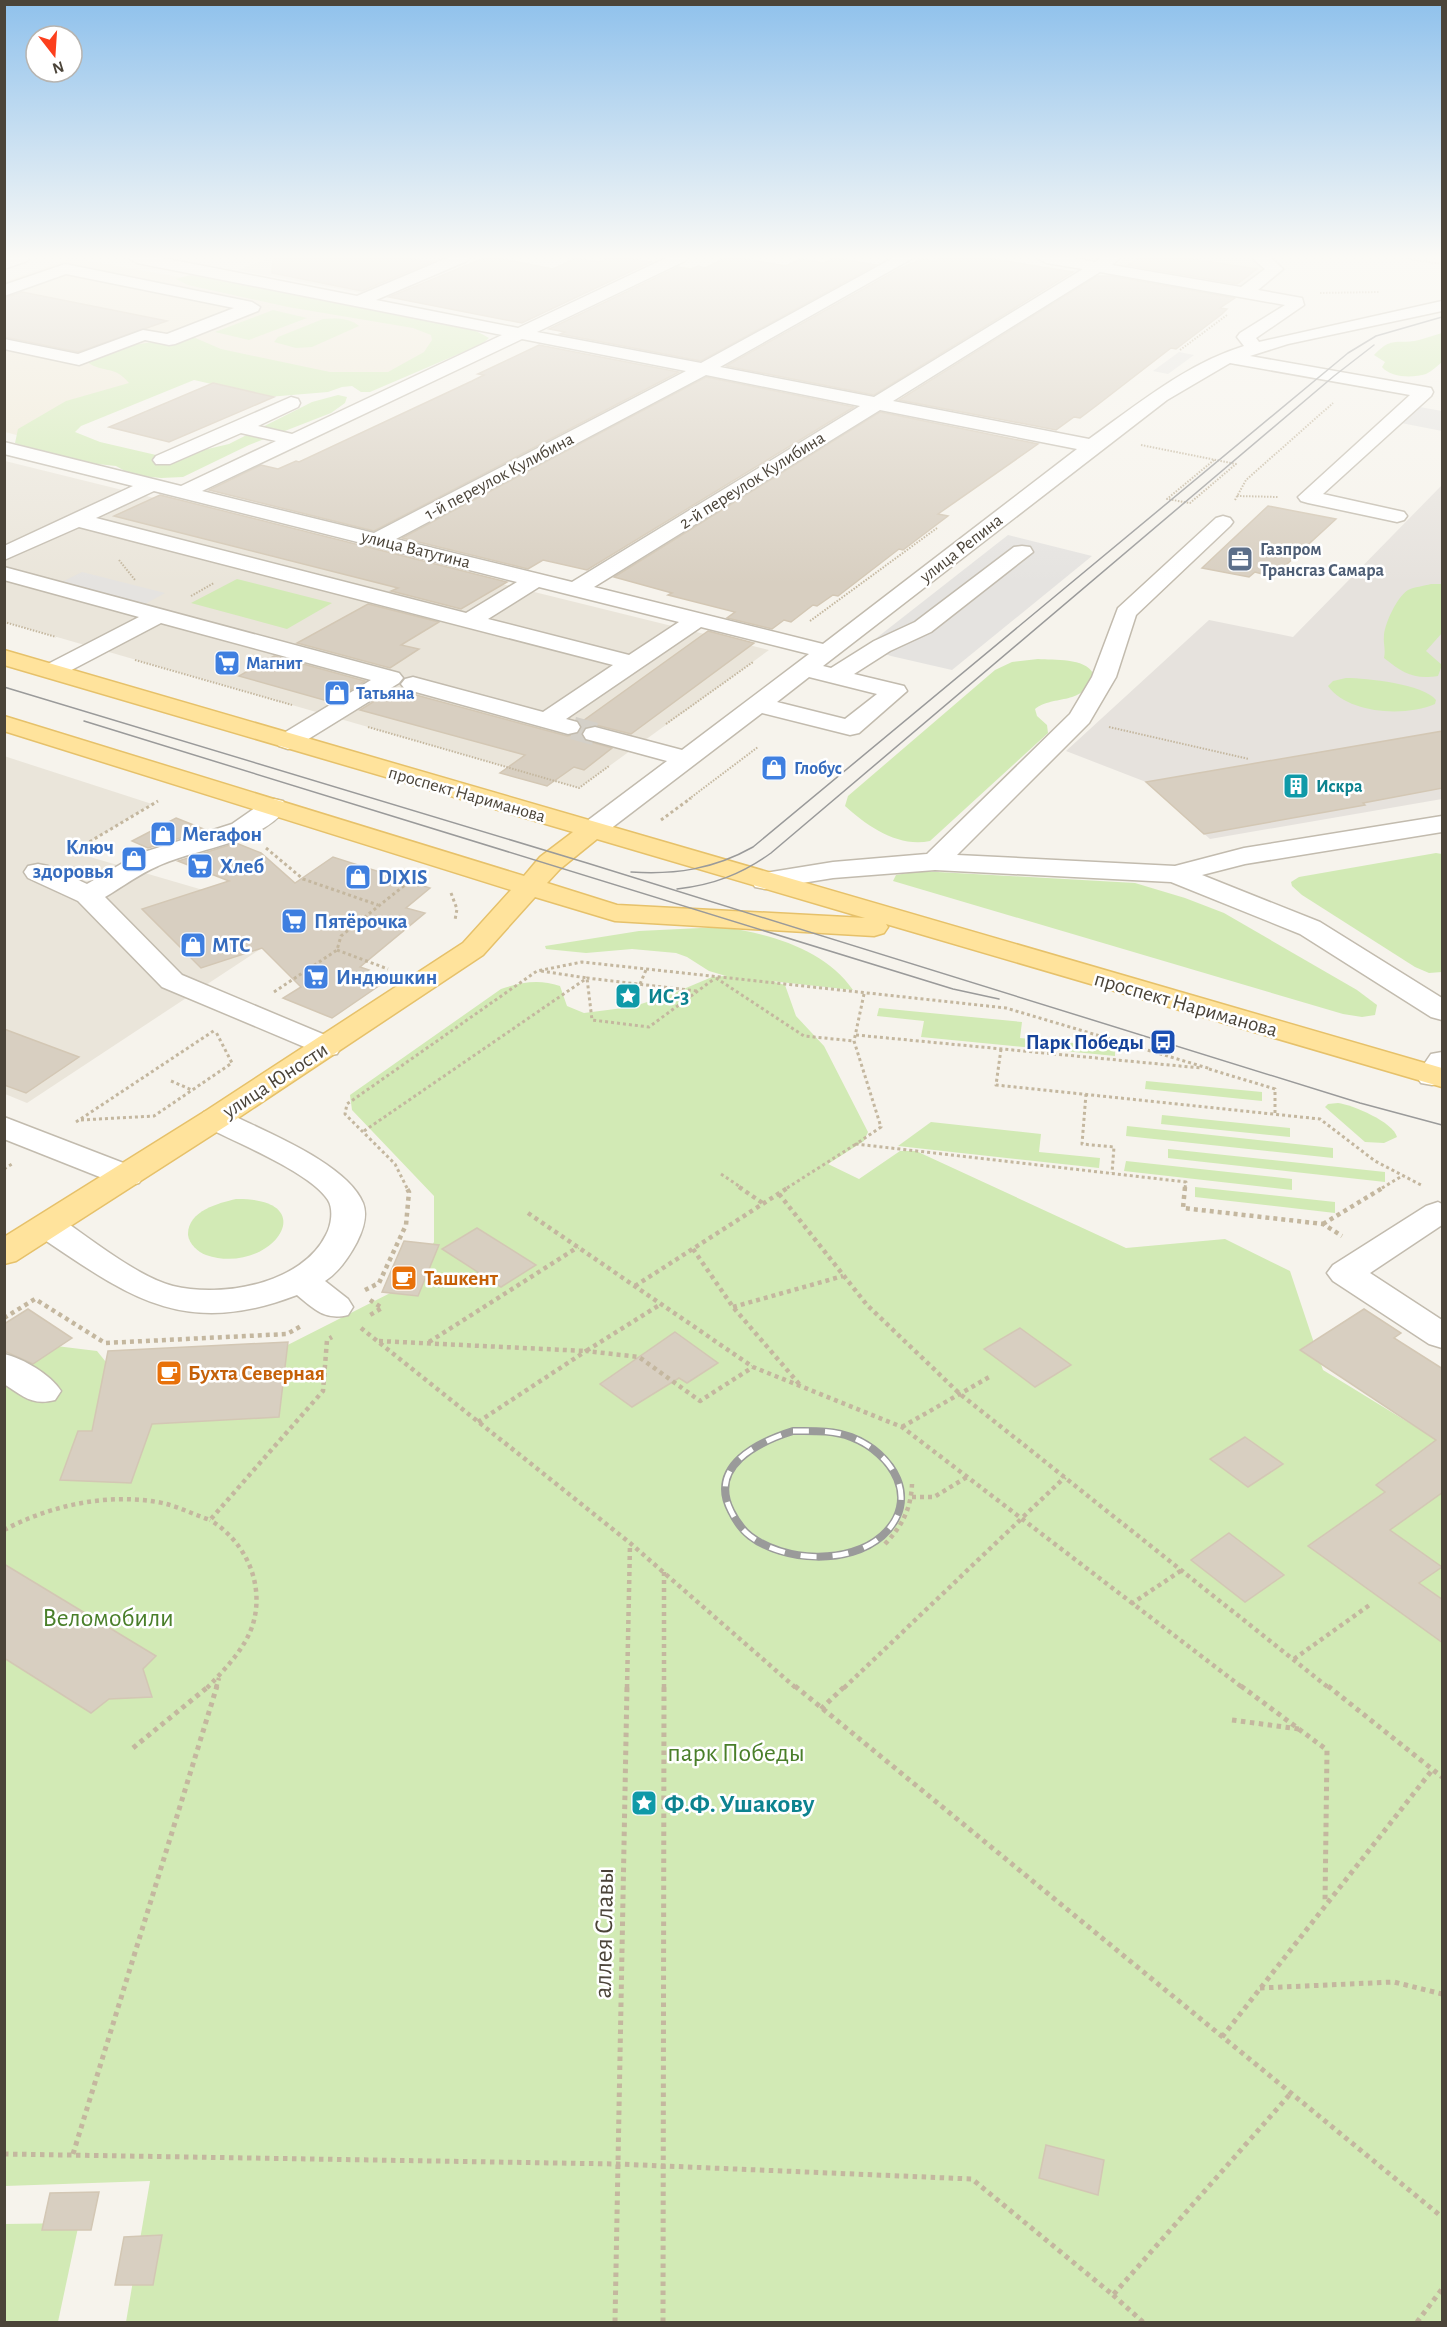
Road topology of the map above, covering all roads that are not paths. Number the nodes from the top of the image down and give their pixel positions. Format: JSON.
{"nodes":[{"id":1,"x":451,"y":367,"type":"edge"},
{"id":2,"x":685,"y":367,"type":"edge"},
{"id":3,"x":708,"y":367,"type":"edge"},
{"id":4,"x":936,"y":367,"type":"edge"},
{"id":5,"x":1208,"y":367,"type":"edge"},
{"id":6,"x":1282,"y":367,"type":"edge"},
{"id":7,"x":702,"y":370,"type":"junction"},
{"id":8,"x":1434,"y":389,"type":"edge"},
{"id":9,"x":291,"y":403,"type":"dead end"},
{"id":10,"x":876,"y":403,"type":"junction"},
{"id":11,"x":239,"y":426,"type":"junction"},
{"id":12,"x":295,"y":440,"type":"junction"},
{"id":13,"x":1099,"y":442,"type":"junction"},
{"id":14,"x":4,"y":448,"type":"edge"},
{"id":15,"x":163,"y":460,"type":"dead end"},
{"id":16,"x":153,"y":484,"type":"junction"},
{"id":17,"x":184,"y":492,"type":"junction"},
{"id":18,"x":1397,"y":516,"type":"dead end"},
{"id":19,"x":78,"y":520,"type":"junction"},
{"id":20,"x":1223,"y":522,"type":"road end"},
{"id":21,"x":377,"y":540,"type":"junction"},
{"id":22,"x":1022,"y":552,"type":"dead end"},
{"id":23,"x":4,"y":554,"type":"edge"},
{"id":24,"x":4,"y":573,"type":"edge"},
{"id":25,"x":537,"y":579,"type":"junction"},
{"id":26,"x":576,"y":589,"type":"junction"},
{"id":27,"x":159,"y":615,"type":"junction"},
{"id":28,"x":698,"y":619,"type":"junction"},
{"id":29,"x":469,"y":621,"type":"junction"},
{"id":30,"x":828,"y":652,"type":"junction"},
{"id":31,"x":4,"y":657,"type":"edge"},
{"id":32,"x":632,"y":663,"type":"junction"},
{"id":33,"x":805,"y":669,"type":"junction"},
{"id":34,"x":52,"y":671,"type":"junction"},
{"id":35,"x":835,"y":676,"type":"junction"},
{"id":36,"x":413,"y":684,"type":"dead end"},
{"id":37,"x":758,"y":705,"type":"junction"},
{"id":38,"x":546,"y":721,"type":"junction"},
{"id":39,"x":6,"y":724,"type":"edge"},
{"id":40,"x":288,"y":741,"type":"junction"},
{"id":41,"x":687,"y":759,"type":"junction"},
{"id":42,"x":274,"y":807,"type":"junction"},
{"id":43,"x":1443,"y":824,"type":"edge"},
{"id":44,"x":592,"y":830,"type":"junction"},
{"id":45,"x":935,"y":862,"type":"junction"},
{"id":46,"x":38,"y":872,"type":"road end"},
{"id":47,"x":1175,"y":874,"type":"junction"},
{"id":48,"x":765,"y":881,"type":"junction"},
{"id":49,"x":529,"y":887,"type":"junction"},
{"id":50,"x":88,"y":895,"type":"junction"},
{"id":51,"x":930,"y":930,"type":"junction"},
{"id":52,"x":1443,"y":1011,"type":"edge"},
{"id":53,"x":326,"y":1047,"type":"junction"},
{"id":54,"x":1439,"y":1072,"type":"edge"},
{"id":55,"x":215,"y":1119,"type":"junction"},
{"id":56,"x":4,"y":1127,"type":"edge"},
{"id":57,"x":127,"y":1176,"type":"junction"},
{"id":58,"x":1441,"y":1212,"type":"edge"},
{"id":59,"x":48,"y":1226,"type":"junction"},
{"id":60,"x":4,"y":1253,"type":"edge"},
{"id":61,"x":300,"y":1279,"type":"junction"},
{"id":62,"x":348,"y":1321,"type":"road end"},
{"id":63,"x":1443,"y":1336,"type":"edge"},
{"id":64,"x":4,"y":1366,"type":"edge"},
{"id":65,"x":42,"y":1391,"type":"dead end"}],
"edges":[{"from":1,"to":12,"type":"street"},
{"from":2,"to":7,"type":"street"},
{"from":3,"to":7,"type":"street","name":"1-й переулок Кулибина"},
{"from":4,"to":10,"type":"street","name":"2-й переулок Кулибина"},
{"from":5,"to":13,"type":"street","name":"улица Репина"},
{"from":6,"to":8,"type":"street"},
{"from":7,"to":10,"type":"street"},
{"from":7,"to":21,"type":"street","name":"1-й переулок Кулибина"},
{"from":8,"to":18,"type":"street"},
{"from":9,"to":11,"type":"street"},
{"from":10,"to":13,"type":"street"},
{"from":10,"to":26,"type":"street","name":"2-й переулок Кулибина"},
{"from":11,"to":12,"type":"street"},
{"from":11,"to":15,"type":"street"},
{"from":12,"to":17,"type":"street"},
{"from":13,"to":30,"type":"street","name":"улица Репина"},
{"from":14,"to":16,"type":"street","name":"улица Ватутина"},
{"from":16,"to":17,"type":"street","name":"улица Ватутина"},
{"from":16,"to":19,"type":"street"},
{"from":17,"to":21,"type":"street","name":"улица Ватутина"},
{"from":19,"to":23,"type":"street"},
{"from":19,"to":29,"type":"street"},
{"from":20,"to":45,"type":"street"},
{"from":21,"to":25,"type":"street","name":"улица Ватутина"},
{"from":22,"to":35,"type":"street"},
{"from":24,"to":27,"type":"street"},
{"from":25,"to":26,"type":"street","name":"улица Ватутина"},
{"from":25,"to":29,"type":"street"},
{"from":26,"to":28,"type":"street","name":"улица Ватутина"},
{"from":27,"to":34,"type":"street"},
{"from":27,"to":40,"type":"street"},
{"from":28,"to":30,"type":"street","name":"улица Ватутина"},
{"from":28,"to":32,"type":"street"},
{"from":29,"to":32,"type":"street"},
{"from":30,"to":33,"type":"street","name":"улица Репина"},
{"from":31,"to":34,"type":"main road","name":"проспект Нариманова"},
{"from":32,"to":38,"type":"street"},
{"from":33,"to":35,"type":"street"},
{"from":33,"to":37,"type":"street","name":"улица Репина"},
{"from":34,"to":40,"type":"main road","name":"проспект Нариманова"},
{"from":35,"to":37,"type":"street"},
{"from":36,"to":38,"type":"street"},
{"from":37,"to":41,"type":"street","name":"улица Репина"},
{"from":38,"to":41,"type":"street"},
{"from":39,"to":42,"type":"main road","name":"проспект Нариманова"},
{"from":40,"to":44,"type":"main road","name":"проспект Нариманова"},
{"from":41,"to":44,"type":"street","name":"улица Репина"},
{"from":42,"to":49,"type":"main road","name":"проспект Нариманова"},
{"from":42,"to":50,"type":"street"},
{"from":43,"to":47,"type":"street"},
{"from":44,"to":48,"type":"main road","name":"проспект Нариманова"},
{"from":44,"to":49,"type":"main road","name":"улица Репина"},
{"from":45,"to":47,"type":"street"},
{"from":45,"to":48,"type":"street"},
{"from":46,"to":50,"type":"street"},
{"from":47,"to":52,"type":"street"},
{"from":48,"to":51,"type":"main road","name":"проспект Нариманова"},
{"from":49,"to":51,"type":"main road","name":"проспект Нариманова"},
{"from":49,"to":53,"type":"main road","name":"улица Юности"},
{"from":50,"to":53,"type":"street"},
{"from":51,"to":54,"type":"main road","name":"проспект Нариманова"},
{"from":53,"to":55,"type":"main road","name":"улица Юности"},
{"from":55,"to":57,"type":"main road","name":"улица Юности"},
{"from":55,"to":61,"type":"street"},
{"from":56,"to":57,"type":"street"},
{"from":57,"to":59,"type":"main road","name":"улица Юности"},
{"from":58,"to":63,"type":"street"},
{"from":59,"to":60,"type":"main road","name":"улица Юности"},
{"from":59,"to":61,"type":"street"},
{"from":61,"to":62,"type":"street"},
{"from":64,"to":65,"type":"street"}]}
